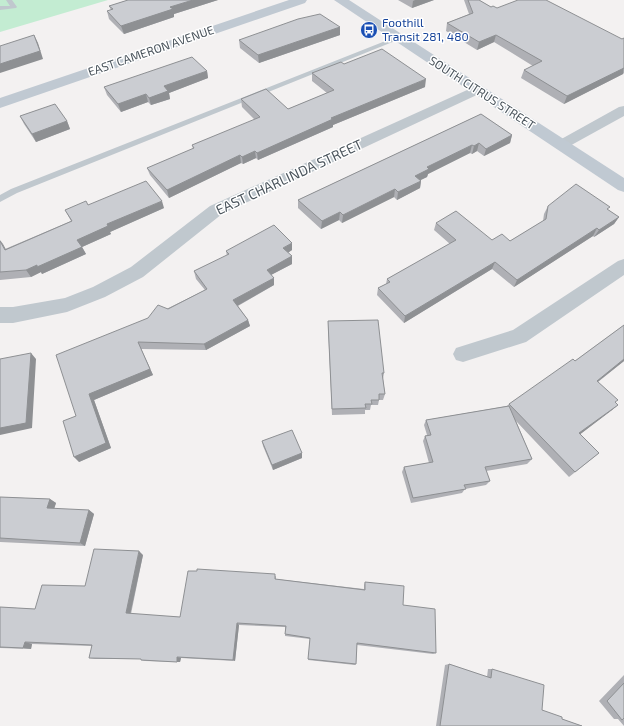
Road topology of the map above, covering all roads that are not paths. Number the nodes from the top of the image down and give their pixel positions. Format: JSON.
{"nodes":[{"id":1,"x":9,"y":0,"type":"edge"},
{"id":2,"x":301,"y":0,"type":"edge"},
{"id":3,"x":340,"y":0,"type":"edge"},
{"id":4,"x":0,"y":8,"type":"edge"},
{"id":5,"x":398,"y":38,"type":"junction"},
{"id":6,"x":476,"y":90,"type":"junction"},
{"id":7,"x":0,"y":103,"type":"edge"},
{"id":8,"x":624,"y":110,"type":"edge"},
{"id":9,"x":561,"y":145,"type":"junction"},
{"id":10,"x":624,"y":186,"type":"edge"},
{"id":11,"x":0,"y":199,"type":"edge"},
{"id":12,"x":624,"y":266,"type":"edge"},
{"id":13,"x":0,"y":315,"type":"edge"},
{"id":14,"x":463,"y":354,"type":"dead end"}],
"edges":[{"from":1,"to":4,"type":"lane"},
{"from":2,"to":7,"type":"main road","name":"EAST CAMERON AVENUE"},
{"from":3,"to":5,"type":"main road","name":"SOUTH CITRUS STREET"},
{"from":5,"to":6,"type":"main road","name":"SOUTH CITRUS STREET"},
{"from":5,"to":11,"type":"lane"},
{"from":6,"to":9,"type":"main road","name":"SOUTH CITRUS STREET"},
{"from":6,"to":13,"type":"street","name":"EAST CHARLINDA STREET"},
{"from":8,"to":9,"type":"street"},
{"from":9,"to":10,"type":"main road","name":"SOUTH CITRUS STREET"},
{"from":12,"to":14,"type":"street"}]}
